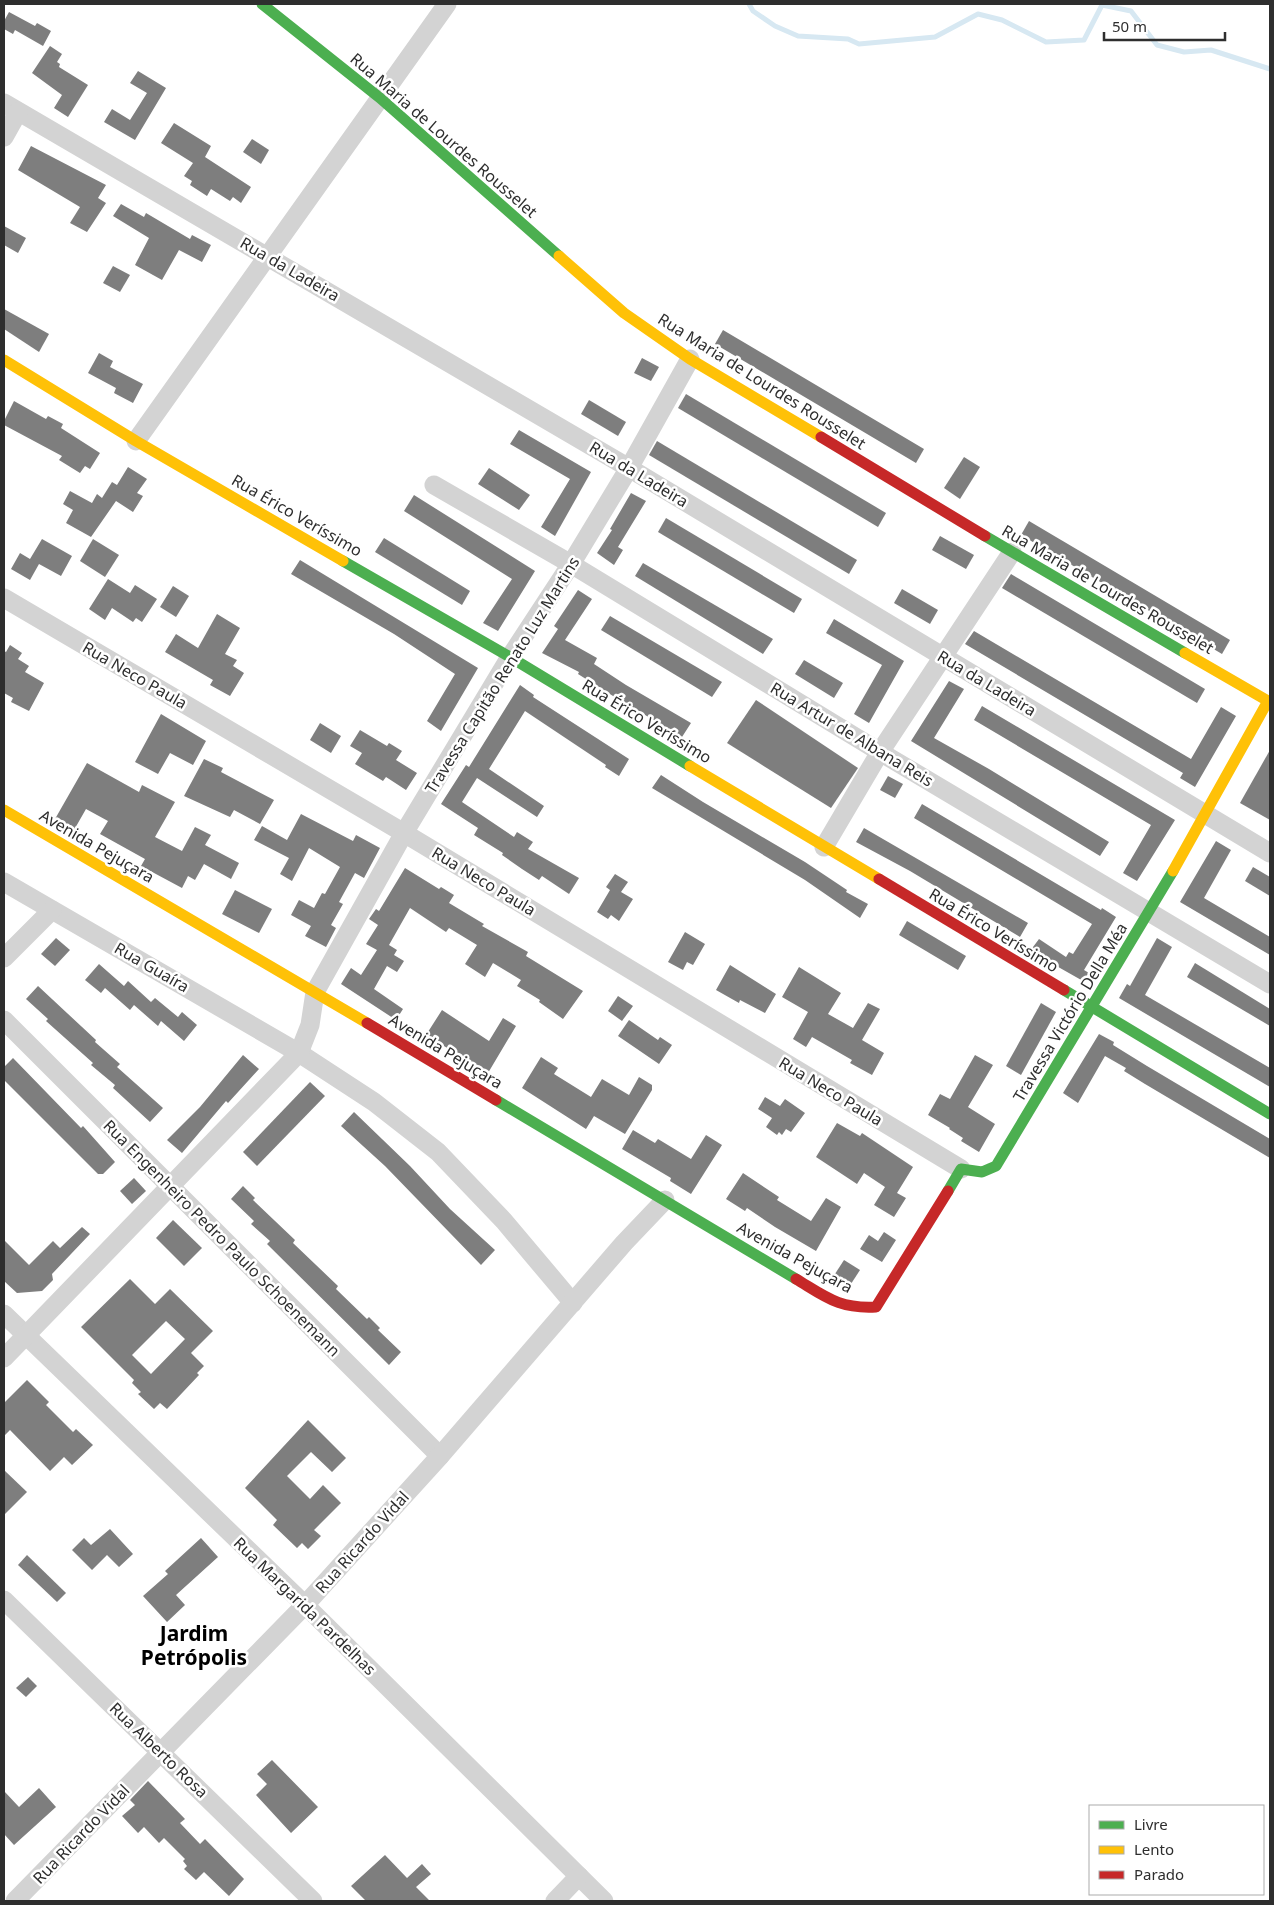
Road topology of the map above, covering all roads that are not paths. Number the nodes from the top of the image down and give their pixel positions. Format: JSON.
{"nodes":[{"id":1,"x":262,"y":4,"type":"edge"},
{"id":2,"x":447,"y":4,"type":"edge"},
{"id":3,"x":380,"y":98,"type":"junction"},
{"id":4,"x":11,"y":108,"type":"edge"},
{"id":5,"x":4,"y":138,"type":"edge"},
{"id":6,"x":268,"y":256,"type":"junction"},
{"id":7,"x":690,"y":359,"type":"junction"},
{"id":8,"x":4,"y":360,"type":"edge"},
{"id":9,"x":136,"y":441,"type":"junction"},
{"id":10,"x":629,"y":468,"type":"junction"},
{"id":11,"x":434,"y":486,"type":"dead end"},
{"id":12,"x":1012,"y":552,"type":"junction"},
{"id":13,"x":571,"y":564,"type":"junction"},
{"id":14,"x":4,"y":598,"type":"edge"},
{"id":15,"x":942,"y":656,"type":"junction"},
{"id":16,"x":510,"y":657,"type":"junction"},
{"id":17,"x":1268,"y":701,"type":"joint"},
{"id":18,"x":880,"y":752,"type":"junction"},
{"id":19,"x":4,"y":810,"type":"edge"},
{"id":20,"x":1205,"y":813,"type":"junction"},
{"id":21,"x":404,"y":833,"type":"junction"},
{"id":22,"x":824,"y":847,"type":"junction"},
{"id":23,"x":1270,"y":853,"type":"edge"},
{"id":24,"x":4,"y":882,"type":"edge"},
{"id":25,"x":52,"y":910,"type":"junction"},
{"id":26,"x":1150,"y":911,"type":"junction"},
{"id":27,"x":4,"y":958,"type":"edge"},
{"id":28,"x":1270,"y":984,"type":"edge"},
{"id":29,"x":315,"y":992,"type":"junction"},
{"id":30,"x":1092,"y":1008,"type":"junction"},
{"id":31,"x":4,"y":1020,"type":"edge"},
{"id":32,"x":299,"y":1053,"type":"junction"},
{"id":33,"x":1270,"y":1114,"type":"edge"},
{"id":34,"x":961,"y":1169,"type":"junction"},
{"id":35,"x":171,"y":1186,"type":"junction"},
{"id":36,"x":665,"y":1200,"type":"junction"},
{"id":37,"x":573,"y":1303,"type":"junction"},
{"id":38,"x":4,"y":1314,"type":"edge"},
{"id":39,"x":26,"y":1336,"type":"junction"},
{"id":40,"x":4,"y":1358,"type":"edge"},
{"id":41,"x":440,"y":1456,"type":"junction"},
{"id":42,"x":4,"y":1600,"type":"edge"},
{"id":43,"x":305,"y":1605,"type":"junction"},
{"id":44,"x":161,"y":1752,"type":"junction"},
{"id":45,"x":579,"y":1876,"type":"junction"},
{"id":46,"x":4,"y":1891,"type":"edge"},
{"id":47,"x":15,"y":1901,"type":"edge"},
{"id":48,"x":313,"y":1901,"type":"edge"},
{"id":49,"x":555,"y":1901,"type":"edge"},
{"id":50,"x":604,"y":1901,"type":"edge"}],
"edges":[{"from":1,"to":3,"type":"street","name":"Rua Maria de Lourdes Rousselet"},
{"from":2,"to":3,"type":"street"},
{"from":3,"to":6,"type":"street"},
{"from":3,"to":7,"type":"street","name":"Rua Maria de Lourdes Rousselet"},
{"from":4,"to":5,"type":"street"},
{"from":4,"to":6,"type":"street","name":"Rua da Ladeira"},
{"from":6,"to":9,"type":"street"},
{"from":6,"to":10,"type":"street","name":"Rua da Ladeira"},
{"from":7,"to":10,"type":"street","name":"Travessa Capitão Renato Luz Martins"},
{"from":7,"to":12,"type":"street","name":"Rua Maria de Lourdes Rousselet"},
{"from":8,"to":9,"type":"street","name":"Rua Érico Veríssimo"},
{"from":9,"to":16,"type":"street","name":"Rua Érico Veríssimo"},
{"from":10,"to":13,"type":"street","name":"Travessa Capitão Renato Luz Martins"},
{"from":10,"to":15,"type":"street","name":"Rua da Ladeira"},
{"from":11,"to":13,"type":"street","name":"Rua Artur de Albana Reis"},
{"from":12,"to":15,"type":"street"},
{"from":12,"to":17,"type":"street","name":"Rua Maria de Lourdes Rousselet"},
{"from":13,"to":16,"type":"street","name":"Travessa Capitão Renato Luz Martins"},
{"from":13,"to":18,"type":"street","name":"Rua Artur de Albana Reis"},
{"from":14,"to":21,"type":"street","name":"Rua Neco Paula"},
{"from":15,"to":18,"type":"street"},
{"from":15,"to":20,"type":"street","name":"Rua da Ladeira"},
{"from":16,"to":21,"type":"street","name":"Travessa Capitão Renato Luz Martins"},
{"from":16,"to":22,"type":"street","name":"Rua Érico Veríssimo"},
{"from":17,"to":20,"type":"street","name":"Travessa Victório Della Méa"},
{"from":18,"to":22,"type":"street"},
{"from":18,"to":26,"type":"street","name":"Rua Artur de Albana Reis"},
{"from":19,"to":29,"type":"street","name":"Avenida Pejuçara"},
{"from":20,"to":23,"type":"street","name":"Rua da Ladeira"},
{"from":20,"to":26,"type":"street","name":"Travessa Victório Della Méa"},
{"from":21,"to":29,"type":"street","name":"Travessa Capitão Renato Luz Martins"},
{"from":21,"to":34,"type":"street","name":"Rua Neco Paula"},
{"from":22,"to":30,"type":"street","name":"Rua Érico Veríssimo"},
{"from":24,"to":25,"type":"street","name":"Rua Guaíra"},
{"from":25,"to":27,"type":"street"},
{"from":25,"to":32,"type":"street","name":"Rua Guaíra"},
{"from":26,"to":28,"type":"street","name":"Rua Artur de Albana Reis"},
{"from":26,"to":30,"type":"street","name":"Travessa Victório Della Méa"},
{"from":29,"to":32,"type":"street"},
{"from":29,"to":36,"type":"street","name":"Avenida Pejuçara"},
{"from":30,"to":33,"type":"street","name":"Rua Érico Veríssimo"},
{"from":30,"to":34,"type":"street","name":"Travessa Victório Della Méa"},
{"from":31,"to":35,"type":"street","name":"Rua Engenheiro Pedro Paulo Schoenemann"},
{"from":32,"to":35,"type":"street"},
{"from":32,"to":37,"type":"street","name":"Rua Guaíra"},
{"from":34,"to":36,"type":"street","name":"Avenida Pejuçara"},
{"from":35,"to":39,"type":"street"},
{"from":35,"to":41,"type":"street","name":"Rua Engenheiro Pedro Paulo Schoenemann"},
{"from":36,"to":37,"type":"street","name":"Rua Ricardo Vidal"},
{"from":37,"to":41,"type":"street","name":"Rua Ricardo Vidal"},
{"from":38,"to":39,"type":"street","name":"Rua Margarida Pardelhas"},
{"from":39,"to":40,"type":"street"},
{"from":39,"to":43,"type":"street","name":"Rua Margarida Pardelhas"},
{"from":41,"to":43,"type":"street","name":"Rua Ricardo Vidal"},
{"from":42,"to":44,"type":"street","name":"Rua Alberto Rosa"},
{"from":43,"to":44,"type":"street","name":"Rua Ricardo Vidal"},
{"from":43,"to":45,"type":"street","name":"Rua Margarida Pardelhas"},
{"from":44,"to":47,"type":"street","name":"Rua Ricardo Vidal"},
{"from":44,"to":48,"type":"street","name":"Rua Alberto Rosa"},
{"from":45,"to":49,"type":"street"},
{"from":45,"to":50,"type":"street","name":"Rua Margarida Pardelhas"},
{"from":46,"to":47,"type":"street"}]}
